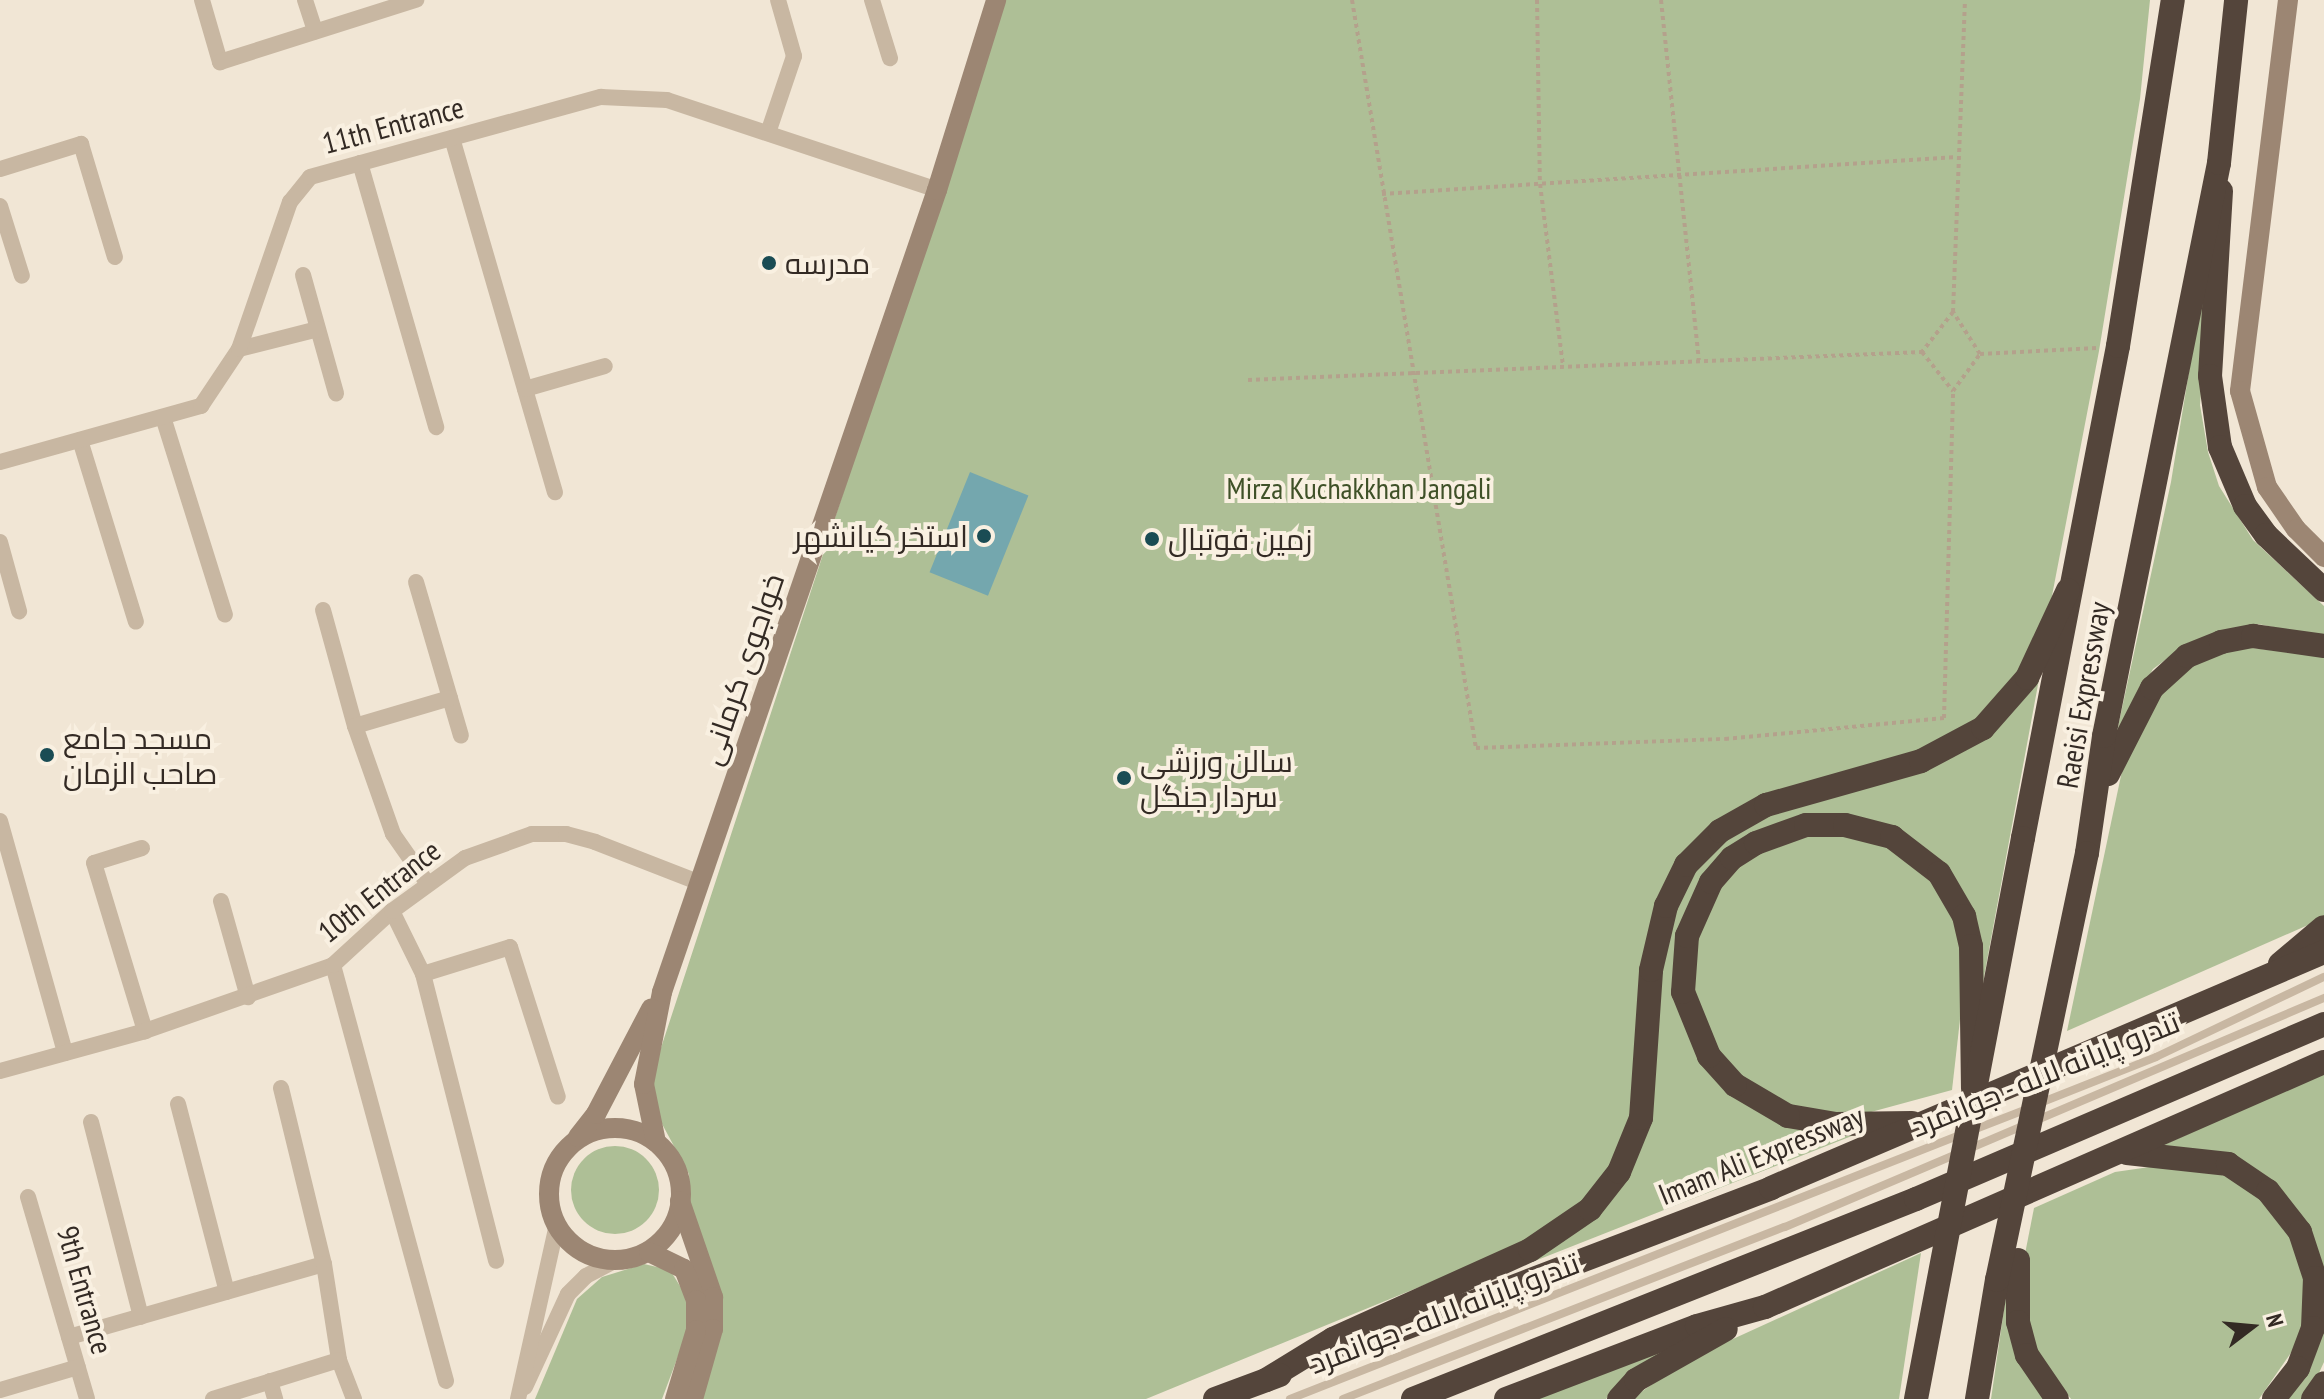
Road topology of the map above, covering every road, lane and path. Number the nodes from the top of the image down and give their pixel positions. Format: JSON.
{"nodes":[{"id":1,"x":202,"y":0,"type":"edge"},
{"id":2,"x":305,"y":0,"type":"edge"},
{"id":3,"x":416,"y":0,"type":"edge"},
{"id":4,"x":778,"y":0,"type":"edge"},
{"id":5,"x":872,"y":0,"type":"edge"},
{"id":6,"x":996,"y":0,"type":"edge"},
{"id":7,"x":1352,"y":0,"type":"edge"},
{"id":8,"x":1537,"y":0,"type":"edge"},
{"id":9,"x":1661,"y":0,"type":"edge"},
{"id":10,"x":1965,"y":0,"type":"edge"},
{"id":11,"x":2173,"y":0,"type":"edge"},
{"id":12,"x":2236,"y":0,"type":"edge"},
{"id":13,"x":2288,"y":0,"type":"edge"},
{"id":14,"x":315,"y":31,"type":"junction"},
{"id":15,"x":890,"y":58,"type":"dead end"},
{"id":16,"x":768,"y":133,"type":"junction"},
{"id":17,"x":452,"y":138,"type":"junction"},
{"id":18,"x":1957,"y":157,"type":"junction"},
{"id":19,"x":360,"y":163,"type":"junction"},
{"id":20,"x":2219,"y":163,"type":"junction"},
{"id":21,"x":0,"y":169,"type":"edge"},
{"id":22,"x":1679,"y":175,"type":"junction"},
{"id":23,"x":1540,"y":184,"type":"junction"},
{"id":24,"x":937,"y":190,"type":"junction"},
{"id":25,"x":1382,"y":194,"type":"junction"},
{"id":26,"x":0,"y":206,"type":"edge"},
{"id":27,"x":115,"y":257,"type":"dead end"},
{"id":28,"x":303,"y":275,"type":"dead end"},
{"id":29,"x":22,"y":276,"type":"dead end"},
{"id":30,"x":1953,"y":312,"type":"junction"},
{"id":31,"x":318,"y":329,"type":"junction"},
{"id":32,"x":2118,"y":346,"type":"junction"},
{"id":33,"x":239,"y":349,"type":"junction"},
{"id":34,"x":1922,"y":352,"type":"junction"},
{"id":35,"x":1980,"y":354,"type":"junction"},
{"id":36,"x":1699,"y":360,"type":"junction"},
{"id":37,"x":605,"y":366,"type":"dead end"},
{"id":38,"x":1563,"y":366,"type":"junction"},
{"id":39,"x":1414,"y":372,"type":"junction"},
{"id":40,"x":1248,"y":380,"type":"dead end"},
{"id":41,"x":525,"y":389,"type":"junction"},
{"id":42,"x":1953,"y":391,"type":"junction"},
{"id":43,"x":336,"y":393,"type":"dead end"},
{"id":44,"x":163,"y":417,"type":"junction"},
{"id":45,"x":436,"y":427,"type":"dead end"},
{"id":46,"x":80,"y":440,"type":"junction"},
{"id":47,"x":0,"y":462,"type":"edge"},
{"id":48,"x":555,"y":492,"type":"dead end"},
{"id":49,"x":0,"y":542,"type":"edge"},
{"id":50,"x":2324,"y":557,"type":"edge"},
{"id":51,"x":416,"y":582,"type":"dead end"},
{"id":52,"x":2068,"y":590,"type":"junction"},
{"id":53,"x":2324,"y":590,"type":"edge"},
{"id":54,"x":323,"y":610,"type":"dead end"},
{"id":55,"x":19,"y":611,"type":"dead end"},
{"id":56,"x":225,"y":615,"type":"dead end"},
{"id":57,"x":136,"y":622,"type":"dead end"},
{"id":58,"x":2324,"y":646,"type":"edge"},
{"id":59,"x":450,"y":698,"type":"junction"},
{"id":60,"x":355,"y":726,"type":"junction"},
{"id":61,"x":461,"y":736,"type":"dead end"},
{"id":62,"x":2097,"y":798,"type":"junction"},
{"id":63,"x":0,"y":821,"type":"edge"},
{"id":64,"x":142,"y":848,"type":"dead end"},
{"id":65,"x":700,"y":883,"type":"junction"},
{"id":66,"x":428,"y":884,"type":"junction"},
{"id":67,"x":221,"y":901,"type":"dead end"},
{"id":68,"x":392,"y":911,"type":"junction"},
{"id":69,"x":2324,"y":927,"type":"edge"},
{"id":70,"x":2324,"y":952,"type":"edge"},
{"id":71,"x":333,"y":965,"type":"junction"},
{"id":72,"x":423,"y":974,"type":"junction"},
{"id":73,"x":2269,"y":974,"type":"junction"},
{"id":74,"x":2324,"y":977,"type":"edge"},
{"id":75,"x":662,"y":992,"type":"junction"},
{"id":76,"x":248,"y":997,"type":"junction"},
{"id":77,"x":2324,"y":998,"type":"edge"},
{"id":78,"x":2324,"y":1024,"type":"edge"},
{"id":79,"x":145,"y":1031,"type":"junction"},
{"id":80,"x":65,"y":1053,"type":"junction"},
{"id":81,"x":2324,"y":1062,"type":"edge"},
{"id":82,"x":0,"y":1071,"type":"edge"},
{"id":83,"x":281,"y":1088,"type":"dead end"},
{"id":84,"x":1973,"y":1090,"type":"junction"},
{"id":85,"x":558,"y":1097,"type":"dead end"},
{"id":86,"x":178,"y":1104,"type":"dead end"},
{"id":87,"x":91,"y":1122,"type":"dead end"},
{"id":88,"x":1923,"y":1123,"type":"junction"},
{"id":89,"x":575,"y":1141,"type":"junction"},
{"id":90,"x":656,"y":1142,"type":"junction"},
{"id":91,"x":2124,"y":1153,"type":"junction"},
{"id":92,"x":2021,"y":1183,"type":"junction"},
{"id":93,"x":28,"y":1197,"type":"dead end"},
{"id":94,"x":680,"y":1201,"type":"junction"},
{"id":95,"x":557,"y":1224,"type":"junction"},
{"id":96,"x":649,"y":1252,"type":"junction"},
{"id":97,"x":496,"y":1261,"type":"dead end"},
{"id":98,"x":614,"y":1261,"type":"junction"},
{"id":99,"x":324,"y":1264,"type":"junction"},
{"id":100,"x":227,"y":1292,"type":"junction"},
{"id":101,"x":1765,"y":1307,"type":"junction"},
{"id":102,"x":141,"y":1317,"type":"junction"},
{"id":103,"x":69,"y":1337,"type":"junction"},
{"id":104,"x":339,"y":1360,"type":"junction"},
{"id":105,"x":78,"y":1367,"type":"junction"},
{"id":106,"x":1266,"y":1380,"type":"junction"},
{"id":107,"x":270,"y":1381,"type":"junction"},
{"id":108,"x":446,"y":1381,"type":"dead end"},
{"id":109,"x":2324,"y":1383,"type":"edge"},
{"id":110,"x":0,"y":1390,"type":"edge"},
{"id":111,"x":87,"y":1399,"type":"edge"},
{"id":112,"x":213,"y":1399,"type":"edge"},
{"id":113,"x":275,"y":1399,"type":"edge"},
{"id":114,"x":354,"y":1399,"type":"edge"},
{"id":115,"x":518,"y":1399,"type":"edge"},
{"id":116,"x":675,"y":1399,"type":"edge"},
{"id":117,"x":693,"y":1399,"type":"edge"},
{"id":118,"x":1215,"y":1399,"type":"edge"},
{"id":119,"x":1290,"y":1399,"type":"edge"},
{"id":120,"x":1343,"y":1399,"type":"edge"},
{"id":121,"x":1413,"y":1399,"type":"edge"},
{"id":122,"x":1506,"y":1399,"type":"edge"},
{"id":123,"x":1619,"y":1399,"type":"edge"},
{"id":124,"x":1916,"y":1399,"type":"edge"},
{"id":125,"x":1977,"y":1399,"type":"edge"},
{"id":126,"x":2057,"y":1399,"type":"edge"},
{"id":127,"x":2274,"y":1399,"type":"edge"},
{"id":128,"x":2313,"y":1399,"type":"edge"}],
"edges":[{"from":1,"to":14,"type":"street"},
{"from":2,"to":14,"type":"street"},
{"from":3,"to":14,"type":"street"},
{"from":4,"to":16,"type":"street"},
{"from":5,"to":15,"type":"street"},
{"from":6,"to":24,"type":"main road","name":"خواجوی کرمانی"},
{"from":7,"to":25,"type":"path"},
{"from":8,"to":23,"type":"path"},
{"from":9,"to":22,"type":"path"},
{"from":10,"to":18,"type":"path"},
{"from":11,"to":32,"type":"highway","name":"Raeisi Expressway"},
{"from":12,"to":20,"type":"highway","name":"Raeisi Expressway"},
{"from":13,"to":50,"type":"main road"},
{"from":16,"to":17,"type":"street","name":"11th Entrance"},
{"from":16,"to":24,"type":"street","name":"11th Entrance"},
{"from":17,"to":19,"type":"street","name":"11th Entrance"},
{"from":17,"to":41,"type":"street"},
{"from":18,"to":22,"type":"path"},
{"from":18,"to":30,"type":"path"},
{"from":19,"to":33,"type":"street","name":"11th Entrance"},
{"from":19,"to":45,"type":"street"},
{"from":20,"to":53,"type":"highway"},
{"from":20,"to":62,"type":"highway","name":"Raeisi Expressway"},
{"from":21,"to":27,"type":"street"},
{"from":22,"to":23,"type":"path"},
{"from":22,"to":36,"type":"path"},
{"from":23,"to":25,"type":"path"},
{"from":23,"to":38,"type":"path"},
{"from":24,"to":65,"type":"main road","name":"خواجوی کرمانی"},
{"from":25,"to":39,"type":"path"},
{"from":26,"to":29,"type":"street"},
{"from":28,"to":31,"type":"street"},
{"from":30,"to":34,"type":"path"},
{"from":30,"to":35,"type":"path"},
{"from":31,"to":33,"type":"street"},
{"from":31,"to":43,"type":"street"},
{"from":32,"to":35,"type":"path"},
{"from":32,"to":52,"type":"highway","name":"Raeisi Expressway"},
{"from":33,"to":44,"type":"street","name":"11th Entrance"},
{"from":34,"to":36,"type":"path"},
{"from":34,"to":42,"type":"path"},
{"from":35,"to":42,"type":"path"},
{"from":36,"to":38,"type":"path"},
{"from":37,"to":41,"type":"street"},
{"from":38,"to":39,"type":"path"},
{"from":39,"to":40,"type":"path"},
{"from":39,"to":42,"type":"path"},
{"from":41,"to":48,"type":"street"},
{"from":44,"to":46,"type":"street","name":"11th Entrance"},
{"from":44,"to":56,"type":"street"},
{"from":46,"to":47,"type":"street","name":"11th Entrance"},
{"from":46,"to":57,"type":"street"},
{"from":49,"to":55,"type":"street"},
{"from":51,"to":59,"type":"street"},
{"from":52,"to":84,"type":"highway","name":"Raeisi Expressway","bridge":true},
{"from":52,"to":106,"type":"highway"},
{"from":54,"to":60,"type":"street"},
{"from":58,"to":62,"type":"highway"},
{"from":59,"to":60,"type":"street"},
{"from":59,"to":61,"type":"street"},
{"from":60,"to":66,"type":"street"},
{"from":62,"to":92,"type":"highway","name":"Raeisi Expressway","bridge":true},
{"from":63,"to":80,"type":"street"},
{"from":64,"to":79,"type":"street"},
{"from":65,"to":66,"type":"street","name":"10th Entrance"},
{"from":65,"to":75,"type":"main road","name":"خواجوی کرمانی"},
{"from":66,"to":68,"type":"street","name":"10th Entrance"},
{"from":67,"to":76,"type":"street"},
{"from":68,"to":71,"type":"street","name":"10th Entrance"},
{"from":68,"to":72,"type":"street"},
{"from":69,"to":73,"type":"highway"},
{"from":70,"to":73,"type":"highway","name":"Imam Ali Expressway"},
{"from":71,"to":76,"type":"street","name":"10th Entrance"},
{"from":71,"to":108,"type":"street"},
{"from":72,"to":85,"type":"street"},
{"from":72,"to":97,"type":"street"},
{"from":73,"to":88,"type":"highway","name":"Imam Ali Expressway"},
{"from":74,"to":119,"type":"lane","name":"تندرو پایانه لاله - جوانمرد"},
{"from":75,"to":89,"type":"main road"},
{"from":75,"to":90,"type":"main road"},
{"from":76,"to":79,"type":"street","name":"10th Entrance"},
{"from":77,"to":120,"type":"lane"},
{"from":78,"to":121,"type":"highway"},
{"from":79,"to":80,"type":"street","name":"10th Entrance"},
{"from":80,"to":82,"type":"street","name":"10th Entrance"},
{"from":81,"to":91,"type":"highway"},
{"from":83,"to":99,"type":"street"},
{"from":84,"to":88,"type":"highway"},
{"from":84,"to":124,"type":"highway","name":"Raeisi Expressway","bridge":true},
{"from":86,"to":100,"type":"street"},
{"from":87,"to":102,"type":"street"},
{"from":88,"to":106,"type":"highway","name":"Imam Ali Expressway"},
{"from":89,"to":90,"type":"main road"},
{"from":89,"to":95,"type":"main road"},
{"from":90,"to":94,"type":"main road"},
{"from":91,"to":101,"type":"highway"},
{"from":91,"to":127,"type":"highway"},
{"from":92,"to":125,"type":"highway","name":"Raeisi Expressway","bridge":true},
{"from":92,"to":126,"type":"highway"},
{"from":93,"to":103,"type":"street","name":"9th Entrance"},
{"from":94,"to":96,"type":"main road"},
{"from":94,"to":117,"type":"main road"},
{"from":95,"to":98,"type":"main road"},
{"from":95,"to":115,"type":"street"},
{"from":96,"to":98,"type":"main road"},
{"from":96,"to":116,"type":"main road"},
{"from":98,"to":115,"type":"street"},
{"from":99,"to":100,"type":"street"},
{"from":99,"to":104,"type":"street"},
{"from":100,"to":102,"type":"street"},
{"from":101,"to":122,"type":"highway"},
{"from":101,"to":123,"type":"highway"},
{"from":102,"to":103,"type":"street"},
{"from":103,"to":105,"type":"street","name":"9th Entrance"},
{"from":104,"to":107,"type":"street"},
{"from":104,"to":114,"type":"street"},
{"from":105,"to":110,"type":"street"},
{"from":105,"to":111,"type":"street","name":"9th Entrance"},
{"from":106,"to":118,"type":"highway","name":"Imam Ali Expressway"},
{"from":107,"to":112,"type":"street"},
{"from":107,"to":113,"type":"street"},
{"from":109,"to":128,"type":"highway"}]}
